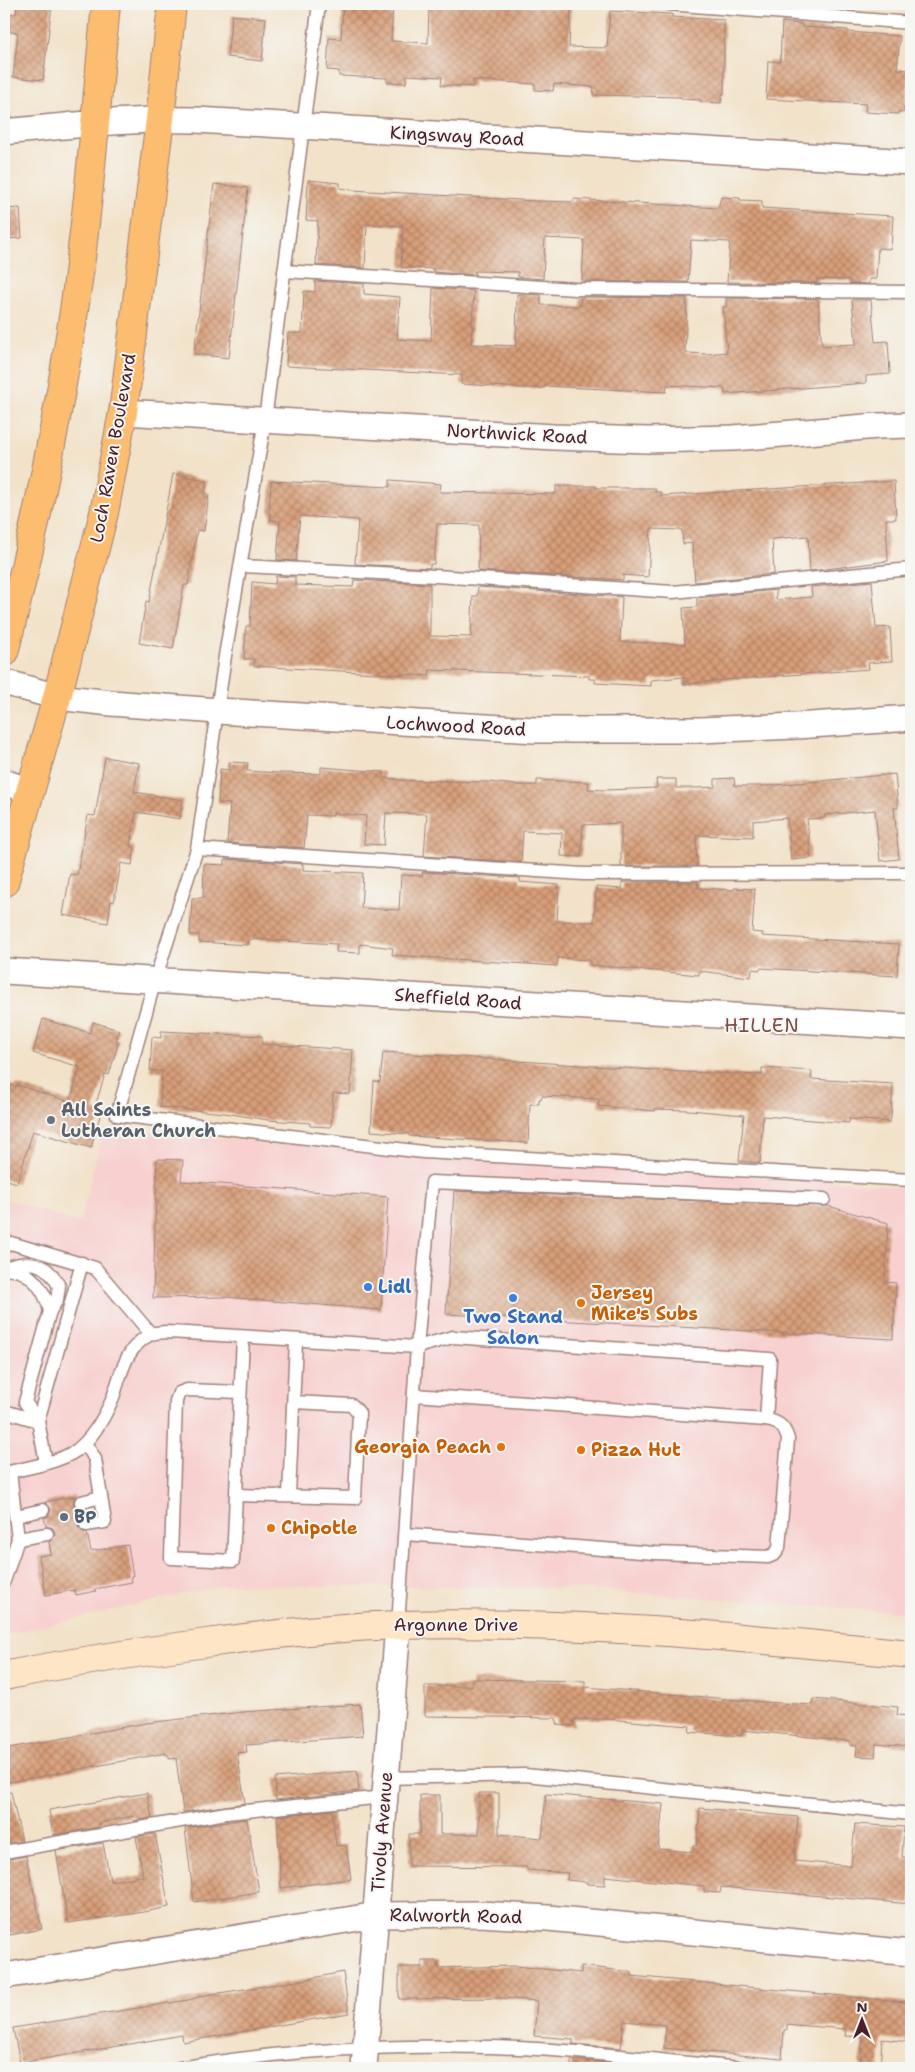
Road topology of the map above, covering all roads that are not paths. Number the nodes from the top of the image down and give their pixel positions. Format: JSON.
{"nodes":[{"id":1,"x":106,"y":4,"type":"edge"},
{"id":2,"x":172,"y":4,"type":"edge"},
{"id":3,"x":320,"y":4,"type":"edge"},
{"id":4,"x":668,"y":4,"type":"edge"},
{"id":5,"x":911,"y":23,"type":"edge"},
{"id":6,"x":160,"y":119,"type":"junction"},
{"id":7,"x":95,"y":123,"type":"junction"},
{"id":8,"x":303,"y":127,"type":"junction"},
{"id":9,"x":4,"y":132,"type":"edge"},
{"id":10,"x":911,"y":162,"type":"edge"},
{"id":11,"x":284,"y":271,"type":"junction"},
{"id":12,"x":911,"y":292,"type":"edge"},
{"id":13,"x":123,"y":412,"type":"junction"},
{"id":14,"x":265,"y":420,"type":"junction"},
{"id":15,"x":911,"y":425,"type":"edge"},
{"id":16,"x":242,"y":566,"type":"junction"},
{"id":17,"x":911,"y":569,"type":"edge"},
{"id":18,"x":4,"y":653,"type":"edge"},
{"id":19,"x":4,"y":682,"type":"edge"},
{"id":20,"x":57,"y":697,"type":"junction"},
{"id":21,"x":218,"y":711,"type":"junction"},
{"id":22,"x":911,"y":718,"type":"edge"},
{"id":23,"x":4,"y":782,"type":"edge"},
{"id":24,"x":30,"y":790,"type":"junction"},
{"id":25,"x":197,"y":849,"type":"junction"},
{"id":26,"x":911,"y":873,"type":"edge"},
{"id":27,"x":4,"y":883,"type":"edge"},
{"id":28,"x":4,"y":971,"type":"edge"},
{"id":29,"x":155,"y":980,"type":"junction"},
{"id":30,"x":911,"y":1026,"type":"edge"},
{"id":31,"x":911,"y":1181,"type":"edge"},
{"id":32,"x":911,"y":1191,"type":"edge"},
{"id":33,"x":824,"y":1199,"type":"dead end"},
{"id":34,"x":4,"y":1247,"type":"edge"},
{"id":35,"x":82,"y":1263,"type":"junction"},
{"id":36,"x":4,"y":1269,"type":"edge"},
{"id":37,"x":50,"y":1311,"type":"junction"},
{"id":38,"x":151,"y":1334,"type":"junction"},
{"id":39,"x":244,"y":1337,"type":"junction"},
{"id":40,"x":296,"y":1341,"type":"junction"},
{"id":41,"x":417,"y":1347,"type":"junction"},
{"id":42,"x":240,"y":1392,"type":"junction"},
{"id":43,"x":414,"y":1395,"type":"junction"},
{"id":44,"x":294,"y":1402,"type":"junction"},
{"id":45,"x":4,"y":1411,"type":"edge"},
{"id":46,"x":766,"y":1420,"type":"junction"},
{"id":47,"x":38,"y":1421,"type":"junction"},
{"id":48,"x":85,"y":1443,"type":"junction"},
{"id":49,"x":46,"y":1463,"type":"junction"},
{"id":50,"x":7,"y":1472,"type":"edge"},
{"id":51,"x":237,"y":1495,"type":"junction"},
{"id":52,"x":289,"y":1496,"type":"junction"},
{"id":53,"x":101,"y":1497,"type":"junction"},
{"id":54,"x":81,"y":1502,"type":"dead end"},
{"id":55,"x":43,"y":1510,"type":"dead end"},
{"id":56,"x":16,"y":1516,"type":"junction"},
{"id":57,"x":86,"y":1525,"type":"dead end"},
{"id":58,"x":47,"y":1534,"type":"dead end"},
{"id":59,"x":404,"y":1534,"type":"junction"},
{"id":60,"x":18,"y":1539,"type":"junction"},
{"id":61,"x":4,"y":1580,"type":"edge"},
{"id":62,"x":398,"y":1625,"type":"junction"},
{"id":63,"x":911,"y":1654,"type":"edge"},
{"id":64,"x":4,"y":1676,"type":"edge"},
{"id":65,"x":385,"y":1788,"type":"junction"},
{"id":66,"x":911,"y":1814,"type":"edge"},
{"id":67,"x":4,"y":1852,"type":"edge"},
{"id":68,"x":376,"y":1915,"type":"junction"},
{"id":69,"x":911,"y":1952,"type":"edge"},
{"id":70,"x":4,"y":1976,"type":"edge"},
{"id":71,"x":365,"y":2058,"type":"edge"},
{"id":72,"x":180,"y":2068,"type":"edge"},
{"id":73,"x":743,"y":2068,"type":"edge"}],
"edges":[{"from":1,"to":7,"type":"main road"},
{"from":2,"to":6,"type":"main road","name":"Loch Raven Boulevard"},
{"from":3,"to":8,"type":"lane"},
{"from":4,"to":5,"type":"lane"},
{"from":6,"to":7,"type":"street","name":"Kingsway Road"},
{"from":6,"to":8,"type":"street","name":"Kingsway Road"},
{"from":6,"to":13,"type":"main road","name":"Loch Raven Boulevard"},
{"from":7,"to":9,"type":"street","name":"Kingsway Road"},
{"from":7,"to":18,"type":"main road"},
{"from":8,"to":10,"type":"street","name":"Kingsway Road"},
{"from":8,"to":11,"type":"lane"},
{"from":11,"to":12,"type":"lane"},
{"from":11,"to":14,"type":"lane"},
{"from":13,"to":14,"type":"street","name":"Northwick Road"},
{"from":13,"to":20,"type":"main road","name":"Loch Raven Boulevard"},
{"from":14,"to":15,"type":"street","name":"Northwick Road"},
{"from":14,"to":16,"type":"lane"},
{"from":16,"to":17,"type":"lane"},
{"from":16,"to":21,"type":"lane"},
{"from":19,"to":20,"type":"street","name":"Lochwood Road"},
{"from":20,"to":21,"type":"street","name":"Lochwood Road"},
{"from":20,"to":24,"type":"main road","name":"Loch Raven Boulevard"},
{"from":21,"to":22,"type":"street","name":"Lochwood Road"},
{"from":21,"to":25,"type":"lane"},
{"from":23,"to":24,"type":"street"},
{"from":24,"to":27,"type":"main road","name":"Loch Raven Boulevard"},
{"from":25,"to":26,"type":"lane"},
{"from":25,"to":29,"type":"lane"},
{"from":28,"to":29,"type":"street","name":"Sheffield Road"},
{"from":29,"to":30,"type":"street","name":"Sheffield Road"},
{"from":29,"to":31,"type":"lane"},
{"from":31,"to":32,"type":"lane"},
{"from":33,"to":41,"type":"lane"},
{"from":34,"to":35,"type":"lane"},
{"from":35,"to":38,"type":"lane"},
{"from":35,"to":47,"type":"lane"},
{"from":36,"to":37,"type":"lane"},
{"from":36,"to":37,"type":"lane"},
{"from":37,"to":47,"type":"lane"},
{"from":38,"to":39,"type":"lane"},
{"from":38,"to":48,"type":"lane"},
{"from":39,"to":40,"type":"lane"},
{"from":39,"to":42,"type":"lane"},
{"from":40,"to":41,"type":"lane"},
{"from":40,"to":44,"type":"lane"},
{"from":41,"to":43,"type":"lane"},
{"from":41,"to":46,"type":"lane"},
{"from":42,"to":51,"type":"lane"},
{"from":42,"to":51,"type":"lane"},
{"from":43,"to":46,"type":"lane"},
{"from":43,"to":59,"type":"lane"},
{"from":44,"to":52,"type":"lane"},
{"from":44,"to":52,"type":"lane"},
{"from":45,"to":47,"type":"lane"},
{"from":46,"to":59,"type":"lane"},
{"from":47,"to":49,"type":"lane"},
{"from":48,"to":49,"type":"lane"},
{"from":48,"to":53,"type":"lane"},
{"from":49,"to":50,"type":"lane"},
{"from":50,"to":56,"type":"lane"},
{"from":51,"to":52,"type":"lane"},
{"from":53,"to":54,"type":"lane"},
{"from":53,"to":57,"type":"lane"},
{"from":55,"to":56,"type":"lane"},
{"from":56,"to":60,"type":"lane"},
{"from":58,"to":60,"type":"lane"},
{"from":59,"to":62,"type":"lane"},
{"from":60,"to":61,"type":"lane"},
{"from":62,"to":63,"type":"main road","name":"Argonne Drive"},
{"from":62,"to":64,"type":"main road","name":"Argonne Drive"},
{"from":62,"to":65,"type":"street","name":"Tivoly Avenue"},
{"from":65,"to":66,"type":"lane"},
{"from":65,"to":67,"type":"lane"},
{"from":65,"to":68,"type":"street","name":"Tivoly Avenue"},
{"from":68,"to":69,"type":"street","name":"Ralworth Road"},
{"from":68,"to":70,"type":"street","name":"Ralworth Road"},
{"from":68,"to":71,"type":"street","name":"Tivoly Avenue"},
{"from":71,"to":72,"type":"lane"},
{"from":71,"to":73,"type":"lane"}]}
